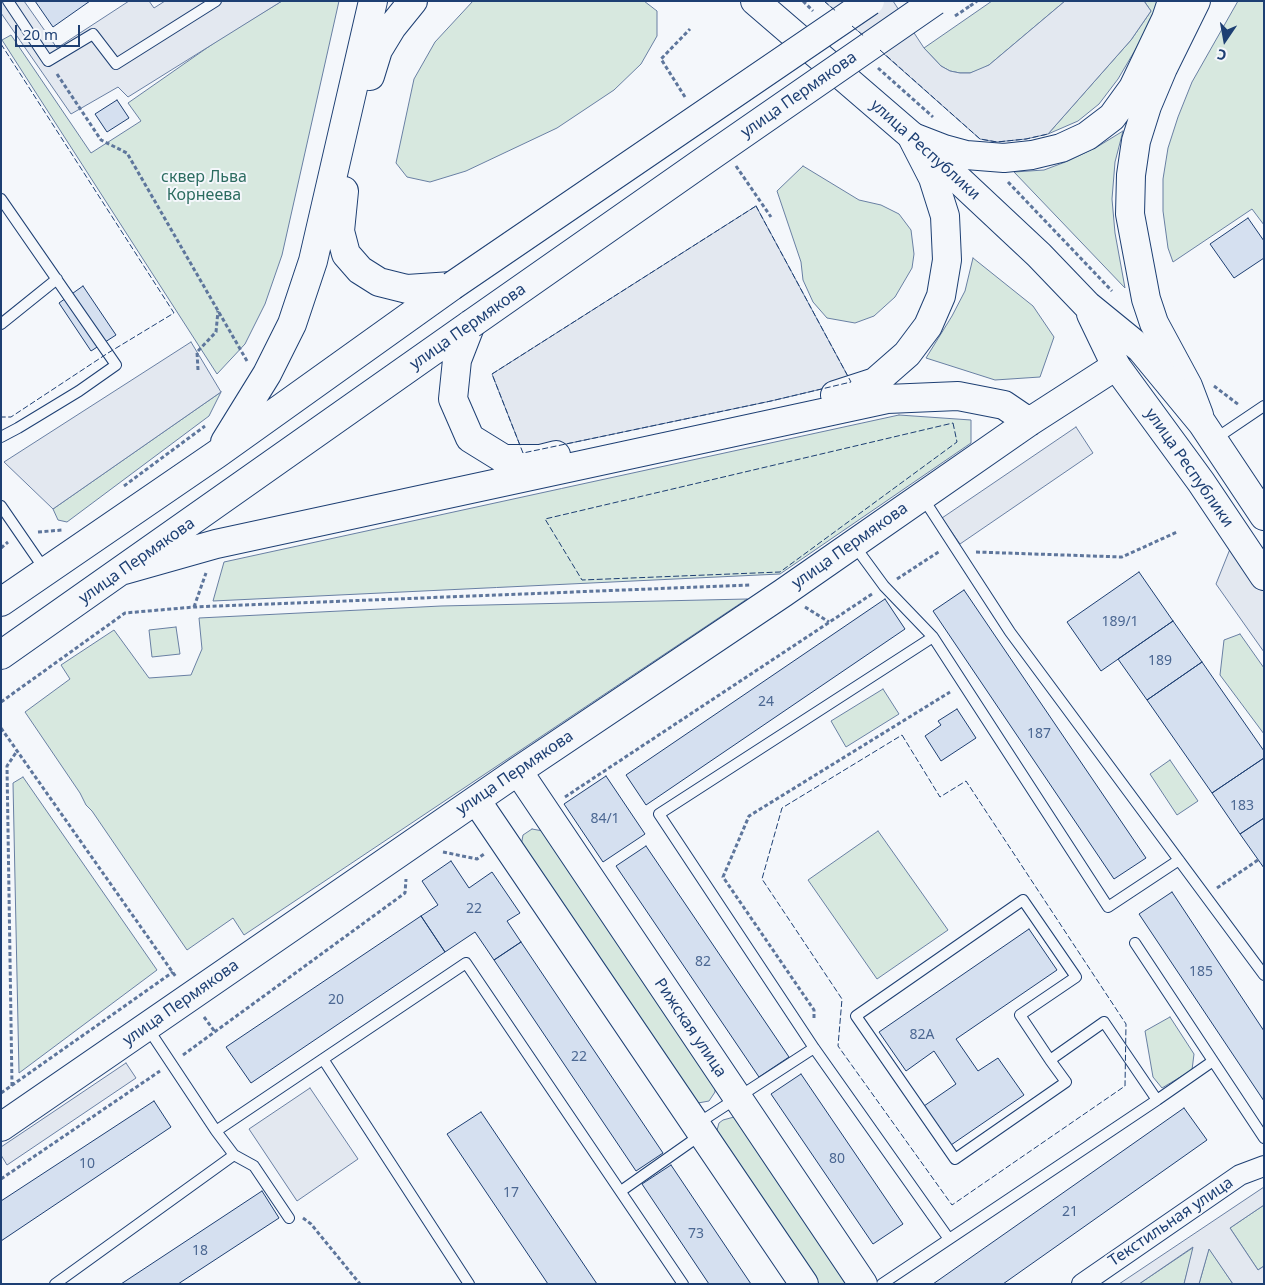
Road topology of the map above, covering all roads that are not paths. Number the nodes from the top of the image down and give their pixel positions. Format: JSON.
{"nodes":[{"id":1,"x":8,"y":1,"type":"edge"},
{"id":2,"x":216,"y":1,"type":"edge"},
{"id":3,"x":372,"y":1,"type":"edge"},
{"id":4,"x":413,"y":1,"type":"edge"},
{"id":5,"x":870,"y":1,"type":"edge"},
{"id":6,"x":935,"y":1,"type":"edge"},
{"id":7,"x":1172,"y":1,"type":"edge"},
{"id":8,"x":1196,"y":1,"type":"edge"},
{"id":9,"x":764,"y":5,"type":"edge"},
{"id":10,"x":913,"y":137,"type":"junction"},
{"id":11,"x":1,"y":199,"type":"edge"},
{"id":12,"x":58,"y":279,"type":"junction"},
{"id":13,"x":452,"y":286,"type":"junction"},
{"id":14,"x":1087,"y":305,"type":"junction"},
{"id":15,"x":1,"y":324,"type":"edge"},
{"id":16,"x":472,"y":324,"type":"junction"},
{"id":17,"x":1116,"y":366,"type":"junction"},
{"id":18,"x":1264,"y":406,"type":"edge"},
{"id":19,"x":1029,"y":422,"type":"junction"},
{"id":20,"x":1208,"y":432,"type":"junction"},
{"id":21,"x":1,"y":437,"type":"edge"},
{"id":22,"x":217,"y":454,"type":"junction"},
{"id":23,"x":922,"y":496,"type":"junction"},
{"id":24,"x":1,"y":506,"type":"edge"},
{"id":25,"x":1264,"y":516,"type":"edge"},
{"id":26,"x":854,"y":544,"type":"junction"},
{"id":27,"x":124,"y":570,"type":"junction"},
{"id":28,"x":46,"y":571,"type":"junction"},
{"id":29,"x":1264,"y":576,"type":"edge"},
{"id":30,"x":1,"y":602,"type":"edge"},
{"id":31,"x":933,"y":637,"type":"junction"},
{"id":32,"x":1,"y":655,"type":"edge"},
{"id":33,"x":518,"y":771,"type":"junction"},
{"id":34,"x":476,"y":800,"type":"junction"},
{"id":35,"x":1179,"y":860,"type":"junction"},
{"id":36,"x":1135,"y":943,"type":"dead end"},
{"id":37,"x":1264,"y":975,"type":"edge"},
{"id":38,"x":146,"y":1026,"type":"junction"},
{"id":39,"x":814,"y":1048,"type":"junction"},
{"id":40,"x":323,"y":1059,"type":"junction"},
{"id":41,"x":1050,"y":1060,"type":"junction"},
{"id":42,"x":1213,"y":1061,"type":"junction"},
{"id":43,"x":737,"y":1097,"type":"junction"},
{"id":44,"x":1157,"y":1100,"type":"junction"},
{"id":45,"x":1,"y":1126,"type":"edge"},
{"id":46,"x":699,"y":1129,"type":"junction"},
{"id":47,"x":216,"y":1130,"type":"junction"},
{"id":48,"x":1264,"y":1138,"type":"edge"},
{"id":49,"x":234,"y":1155,"type":"junction"},
{"id":50,"x":1264,"y":1166,"type":"edge"},
{"id":51,"x":621,"y":1191,"type":"junction"},
{"id":52,"x":289,"y":1218,"type":"dead end"},
{"id":53,"x":949,"y":1239,"type":"junction"},
{"id":54,"x":55,"y":1284,"type":"edge"},
{"id":55,"x":469,"y":1284,"type":"edge"},
{"id":56,"x":683,"y":1284,"type":"edge"},
{"id":57,"x":804,"y":1284,"type":"edge"},
{"id":58,"x":863,"y":1284,"type":"edge"},
{"id":59,"x":882,"y":1284,"type":"edge"},
{"id":60,"x":1082,"y":1284,"type":"edge"}],
"edges":[{"from":1,"to":2,"type":"lane"},
{"from":3,"to":22,"type":"main road"},
{"from":4,"to":13,"type":"main road"},
{"from":5,"to":13,"type":"main road","bridge":true},
{"from":6,"to":16,"type":"main road","name":"улица Пермякова","bridge":true},
{"from":7,"to":10,"type":"main road"},
{"from":8,"to":20,"type":"main road"},
{"from":9,"to":10,"type":"main road","name":"улица Республики"},
{"from":10,"to":14,"type":"main road","name":"улица Республики"},
{"from":10,"to":16,"type":"main road"},
{"from":11,"to":12,"type":"lane"},
{"from":12,"to":15,"type":"lane"},
{"from":12,"to":21,"type":"lane"},
{"from":13,"to":22,"type":"main road"},
{"from":14,"to":17,"type":"main road","name":"улица Республики"},
{"from":14,"to":20,"type":"main road","name":"улица Республики"},
{"from":16,"to":27,"type":"main road","name":"улица Пермякова"},
{"from":17,"to":19,"type":"main road","name":"улица Пермякова"},
{"from":17,"to":29,"type":"main road","name":"улица Республики"},
{"from":18,"to":20,"type":"lane"},
{"from":19,"to":23,"type":"main road","name":"улица Пермякова"},
{"from":19,"to":27,"type":"main road"},
{"from":20,"to":25,"type":"main road","name":"улица Республики"},
{"from":22,"to":28,"type":"main road"},
{"from":23,"to":26,"type":"main road","name":"улица Пермякова"},
{"from":23,"to":35,"type":"lane"},
{"from":24,"to":28,"type":"lane"},
{"from":26,"to":31,"type":"lane"},
{"from":26,"to":33,"type":"main road","name":"улица Пермякова"},
{"from":27,"to":32,"type":"main road","name":"улица Пермякова"},
{"from":28,"to":30,"type":"main road"},
{"from":31,"to":35,"type":"lane"},
{"from":31,"to":39,"type":"lane"},
{"from":33,"to":34,"type":"main road","name":"улица Пермякова"},
{"from":33,"to":43,"type":"main road","name":"Рижская улица"},
{"from":34,"to":38,"type":"main road","name":"улица Пермякова"},
{"from":34,"to":46,"type":"main road"},
{"from":35,"to":37,"type":"lane"},
{"from":36,"to":42,"type":"lane"},
{"from":38,"to":45,"type":"main road","name":"улица Пермякова"},
{"from":38,"to":47,"type":"lane"},
{"from":39,"to":43,"type":"lane"},
{"from":39,"to":53,"type":"lane"},
{"from":40,"to":47,"type":"lane"},
{"from":40,"to":51,"type":"lane"},
{"from":40,"to":55,"type":"lane"},
{"from":41,"to":41,"type":"lane"},
{"from":41,"to":44,"type":"lane"},
{"from":42,"to":44,"type":"lane"},
{"from":42,"to":48,"type":"lane"},
{"from":43,"to":46,"type":"lane"},
{"from":43,"to":58,"type":"main road","name":"Рижская улица"},
{"from":44,"to":53,"type":"lane"},
{"from":46,"to":51,"type":"lane"},
{"from":46,"to":57,"type":"main road"},
{"from":47,"to":49,"type":"lane"},
{"from":49,"to":52,"type":"lane"},
{"from":49,"to":54,"type":"lane"},
{"from":50,"to":60,"type":"street","name":"Текстильная улица"},
{"from":51,"to":56,"type":"lane"},
{"from":53,"to":59,"type":"lane"}]}
